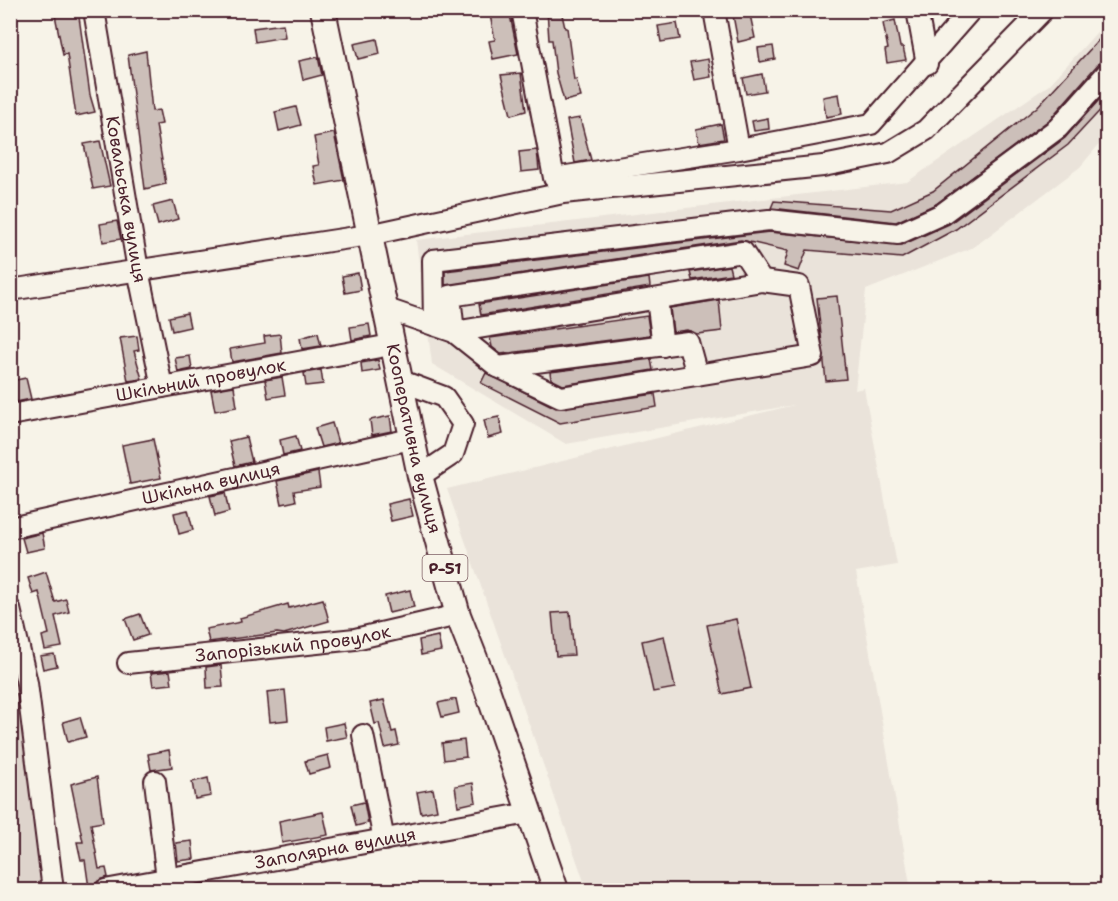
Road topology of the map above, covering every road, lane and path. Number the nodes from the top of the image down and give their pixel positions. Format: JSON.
{"nodes":[{"id":1,"x":94,"y":10,"type":"edge"},
{"id":2,"x":323,"y":10,"type":"edge"},
{"id":3,"x":522,"y":10,"type":"edge"},
{"id":4,"x":714,"y":10,"type":"edge"},
{"id":5,"x":917,"y":10,"type":"edge"},
{"id":6,"x":971,"y":10,"type":"edge"},
{"id":7,"x":1043,"y":10,"type":"edge"},
{"id":8,"x":927,"y":64,"type":"junction"},
{"id":9,"x":1107,"y":72,"type":"edge"},
{"id":10,"x":739,"y":149,"type":"junction"},
{"id":11,"x":369,"y":235,"type":"junction"},
{"id":12,"x":138,"y":270,"type":"junction"},
{"id":13,"x":762,"y":281,"type":"junction"},
{"id":14,"x":10,"y":290,"type":"edge"},
{"id":15,"x":657,"y":298,"type":"junction"},
{"id":16,"x":384,"y":308,"type":"junction"},
{"id":17,"x":435,"y":325,"type":"junction"},
{"id":18,"x":454,"y":332,"type":"junction"},
{"id":19,"x":391,"y":345,"type":"junction"},
{"id":20,"x":663,"y":346,"type":"junction"},
{"id":21,"x":498,"y":367,"type":"junction"},
{"id":22,"x":697,"y":375,"type":"junction"},
{"id":23,"x":399,"y":380,"type":"junction"},
{"id":24,"x":162,"y":387,"type":"junction"},
{"id":25,"x":10,"y":415,"type":"edge"},
{"id":26,"x":411,"y":439,"type":"junction"},
{"id":27,"x":420,"y":476,"type":"junction"},
{"id":28,"x":10,"y":528,"type":"edge"},
{"id":29,"x":10,"y":609,"type":"edge"},
{"id":30,"x":458,"y":615,"type":"junction"},
{"id":31,"x":128,"y":663,"type":"dead end"},
{"id":32,"x":363,"y":735,"type":"dead end"},
{"id":33,"x":155,"y":781,"type":"dead end"},
{"id":34,"x":530,"y":813,"type":"junction"},
{"id":35,"x":384,"y":840,"type":"junction"},
{"id":36,"x":167,"y":879,"type":"junction"},
{"id":37,"x":52,"y":891,"type":"edge"},
{"id":38,"x":105,"y":891,"type":"edge"},
{"id":39,"x":556,"y":891,"type":"edge"}],
"edges":[{"from":1,"to":12,"type":"street","name":"Ковальська вулиця"},
{"from":2,"to":11,"type":"main road","name":"Кооперативна вулиця","number":"Р-51"},
{"from":3,"to":10,"type":"street"},
{"from":4,"to":10,"type":"street"},
{"from":5,"to":8,"type":"street"},
{"from":6,"to":8,"type":"street"},
{"from":7,"to":11,"type":"street"},
{"from":8,"to":10,"type":"street"},
{"from":9,"to":17,"type":"street"},
{"from":11,"to":12,"type":"street"},
{"from":11,"to":16,"type":"main road","name":"Кооперативна вулиця","number":"Р-51"},
{"from":12,"to":14,"type":"street"},
{"from":12,"to":24,"type":"street","name":"Ковальська вулиця"},
{"from":13,"to":15,"type":"street"},
{"from":13,"to":18,"type":"street"},
{"from":13,"to":22,"type":"street"},
{"from":15,"to":18,"type":"street"},
{"from":15,"to":20,"type":"street"},
{"from":16,"to":17,"type":"street"},
{"from":16,"to":19,"type":"main road","name":"Кооперативна вулиця","number":"Р-51"},
{"from":17,"to":18,"type":"street"},
{"from":18,"to":21,"type":"street"},
{"from":19,"to":23,"type":"main road","name":"Кооперативна вулиця","number":"Р-51"},
{"from":19,"to":24,"type":"street","name":"Шкільний провулок"},
{"from":20,"to":21,"type":"street"},
{"from":20,"to":22,"type":"street"},
{"from":21,"to":22,"type":"street"},
{"from":23,"to":26,"type":"main road","name":"Кооперативна вулиця","number":"Р-51"},
{"from":23,"to":27,"type":"street"},
{"from":24,"to":25,"type":"street","name":"Шкільний провулок"},
{"from":26,"to":27,"type":"main road","name":"Кооперативна вулиця","number":"Р-51"},
{"from":26,"to":28,"type":"street","name":"Шкільна вулиця"},
{"from":27,"to":30,"type":"main road","name":"Кооперативна вулиця","number":"Р-51"},
{"from":29,"to":37,"type":"street"},
{"from":30,"to":31,"type":"street","name":"Запорізький провулок"},
{"from":30,"to":34,"type":"main road","name":"Кооперативна вулиця","number":"Р-51"},
{"from":32,"to":35,"type":"street"},
{"from":33,"to":36,"type":"street"},
{"from":34,"to":35,"type":"street","name":"Заполярна вулиця"},
{"from":34,"to":39,"type":"main road","name":"Кооперативна вулиця","number":"Р-51"},
{"from":35,"to":36,"type":"street","name":"Заполярна вулиця"},
{"from":36,"to":38,"type":"street","name":"Заполярна вулиця"}]}
